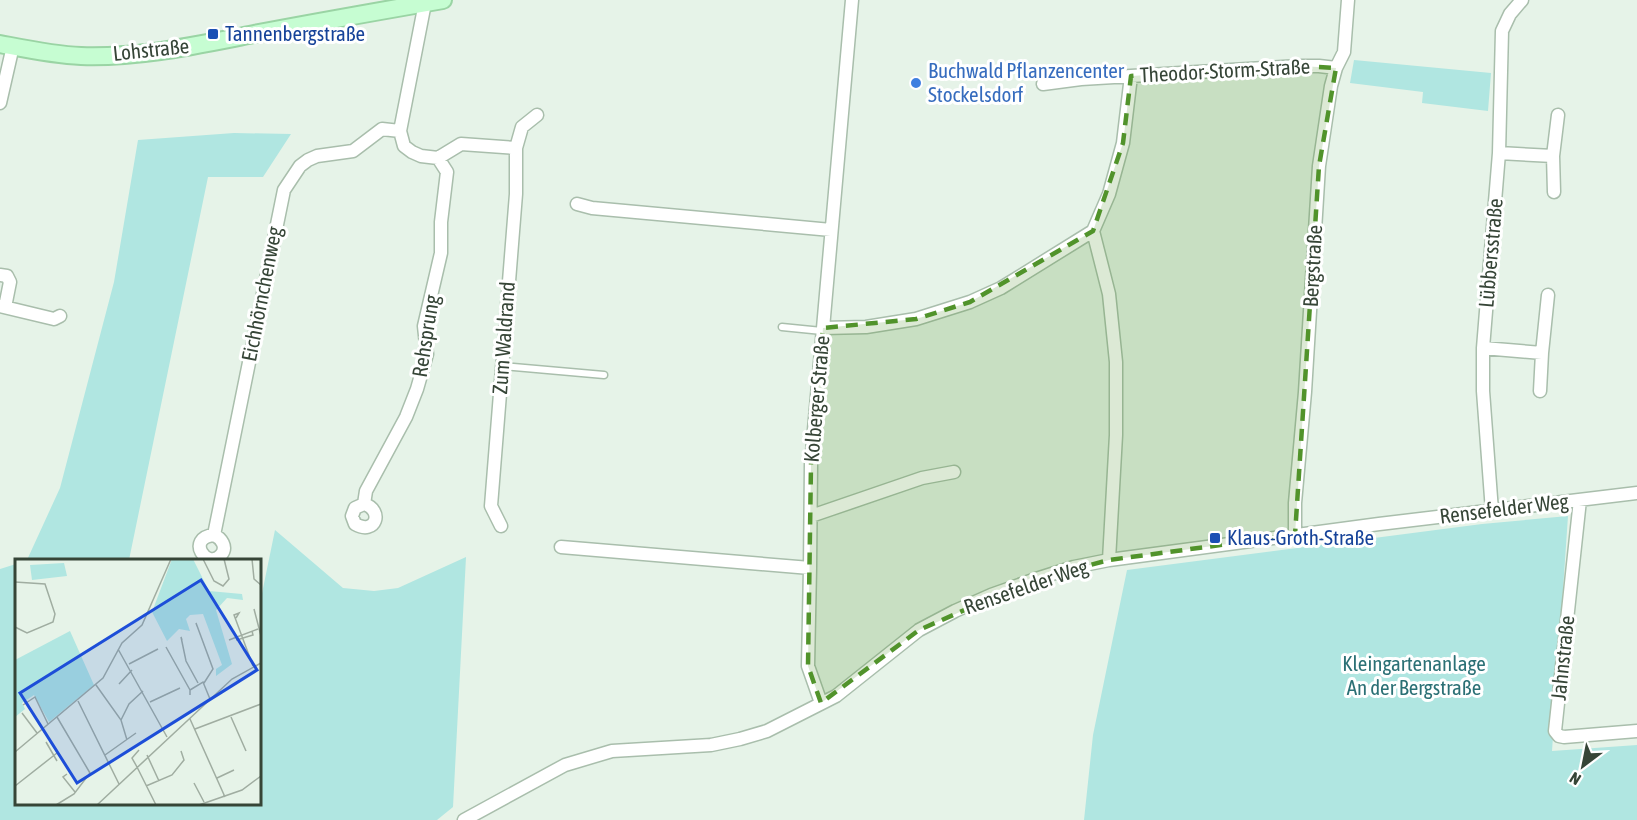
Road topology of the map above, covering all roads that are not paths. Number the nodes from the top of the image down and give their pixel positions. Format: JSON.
{"nodes":[{"id":1,"x":443,"y":0,"type":"edge"},
{"id":2,"x":852,"y":0,"type":"edge"},
{"id":3,"x":1348,"y":0,"type":"edge"},
{"id":4,"x":1522,"y":0,"type":"edge"},
{"id":5,"x":425,"y":3,"type":"junction"},
{"id":6,"x":6,"y":45,"type":"edge"},
{"id":7,"x":1336,"y":68,"type":"junction"},
{"id":8,"x":1131,"y":76,"type":"junction"},
{"id":9,"x":1043,"y":84,"type":"dead end"},
{"id":10,"x":0,"y":103,"type":"edge"},
{"id":11,"x":537,"y":115,"type":"dead end"},
{"id":12,"x":1558,"y":115,"type":"dead end"},
{"id":13,"x":400,"y":131,"type":"junction"},
{"id":14,"x":516,"y":148,"type":"junction"},
{"id":15,"x":1499,"y":153,"type":"junction"},
{"id":16,"x":1553,"y":156,"type":"junction"},
{"id":17,"x":438,"y":158,"type":"junction"},
{"id":18,"x":1554,"y":192,"type":"dead end"},
{"id":19,"x":577,"y":204,"type":"dead end"},
{"id":20,"x":831,"y":230,"type":"junction"},
{"id":21,"x":1093,"y":231,"type":"junction"},
{"id":22,"x":0,"y":275,"type":"edge"},
{"id":23,"x":1548,"y":296,"type":"dead end"},
{"id":24,"x":3,"y":307,"type":"edge"},
{"id":25,"x":60,"y":316,"type":"dead end"},
{"id":26,"x":782,"y":327,"type":"dead end"},
{"id":27,"x":823,"y":330,"type":"junction"},
{"id":28,"x":1483,"y":348,"type":"junction"},
{"id":29,"x":1542,"y":353,"type":"junction"},
{"id":30,"x":502,"y":366,"type":"junction"},
{"id":31,"x":604,"y":375,"type":"dead end"},
{"id":32,"x":1540,"y":391,"type":"dead end"},
{"id":33,"x":954,"y":472,"type":"dead end"},
{"id":34,"x":1637,"y":493,"type":"edge"},
{"id":35,"x":1580,"y":500,"type":"junction"},
{"id":36,"x":364,"y":504,"type":"dead end"},
{"id":37,"x":1492,"y":511,"type":"junction"},
{"id":38,"x":811,"y":516,"type":"junction"},
{"id":39,"x":501,"y":525,"type":"dead end"},
{"id":40,"x":214,"y":535,"type":"dead end"},
{"id":41,"x":1295,"y":535,"type":"junction"},
{"id":42,"x":561,"y":547,"type":"dead end"},
{"id":43,"x":1109,"y":560,"type":"junction"},
{"id":44,"x":810,"y":567,"type":"junction"},
{"id":45,"x":821,"y":703,"type":"junction"},
{"id":46,"x":1637,"y":731,"type":"edge"},
{"id":47,"x":464,"y":820,"type":"edge"}],
"edges":[{"from":1,"to":5,"type":"main road","name":"Lohstraße"},
{"from":2,"to":20,"type":"street","name":"Kolberger Straße"},
{"from":3,"to":7,"type":"street","name":"Bergstraße"},
{"from":4,"to":15,"type":"street","name":"Lübbersstraße"},
{"from":5,"to":6,"type":"main road","name":"Lohstraße"},
{"from":5,"to":13,"type":"street"},
{"from":6,"to":10,"type":"street"},
{"from":7,"to":8,"type":"street","name":"Theodor-Storm-Straße"},
{"from":7,"to":41,"type":"street","name":"Bergstraße"},
{"from":8,"to":9,"type":"street","name":"Theodor-Storm-Straße"},
{"from":8,"to":21,"type":"street"},
{"from":11,"to":14,"type":"street","name":"Zum Waldrand"},
{"from":12,"to":16,"type":"street"},
{"from":13,"to":17,"type":"street"},
{"from":13,"to":40,"type":"street","name":"Eichhörnchenweg"},
{"from":14,"to":17,"type":"street"},
{"from":14,"to":30,"type":"street","name":"Zum Waldrand"},
{"from":15,"to":16,"type":"street"},
{"from":15,"to":28,"type":"street","name":"Lübbersstraße"},
{"from":16,"to":18,"type":"street"},
{"from":17,"to":36,"type":"street","name":"Rehsprung"},
{"from":19,"to":20,"type":"street"},
{"from":20,"to":27,"type":"street","name":"Kolberger Straße"},
{"from":21,"to":27,"type":"street"},
{"from":21,"to":43,"type":"street"},
{"from":22,"to":24,"type":"street"},
{"from":23,"to":29,"type":"street"},
{"from":24,"to":25,"type":"street"},
{"from":26,"to":27,"type":"lane"},
{"from":27,"to":38,"type":"street","name":"Kolberger Straße"},
{"from":28,"to":29,"type":"street"},
{"from":28,"to":37,"type":"street","name":"Lübbersstraße"},
{"from":29,"to":32,"type":"street"},
{"from":30,"to":31,"type":"lane"},
{"from":30,"to":39,"type":"street","name":"Zum Waldrand"},
{"from":33,"to":38,"type":"street"},
{"from":34,"to":35,"type":"street","name":"Rensefelder Weg"},
{"from":35,"to":37,"type":"street","name":"Rensefelder Weg"},
{"from":35,"to":46,"type":"street","name":"Jahnstraße"},
{"from":37,"to":41,"type":"street","name":"Rensefelder Weg"},
{"from":38,"to":44,"type":"street","name":"Kolberger Straße"},
{"from":41,"to":43,"type":"street","name":"Rensefelder Weg"},
{"from":42,"to":44,"type":"street"},
{"from":43,"to":45,"type":"street","name":"Rensefelder Weg"},
{"from":44,"to":45,"type":"street","name":"Kolberger Straße"},
{"from":45,"to":47,"type":"street","name":"Rensefelder Weg"}]}
